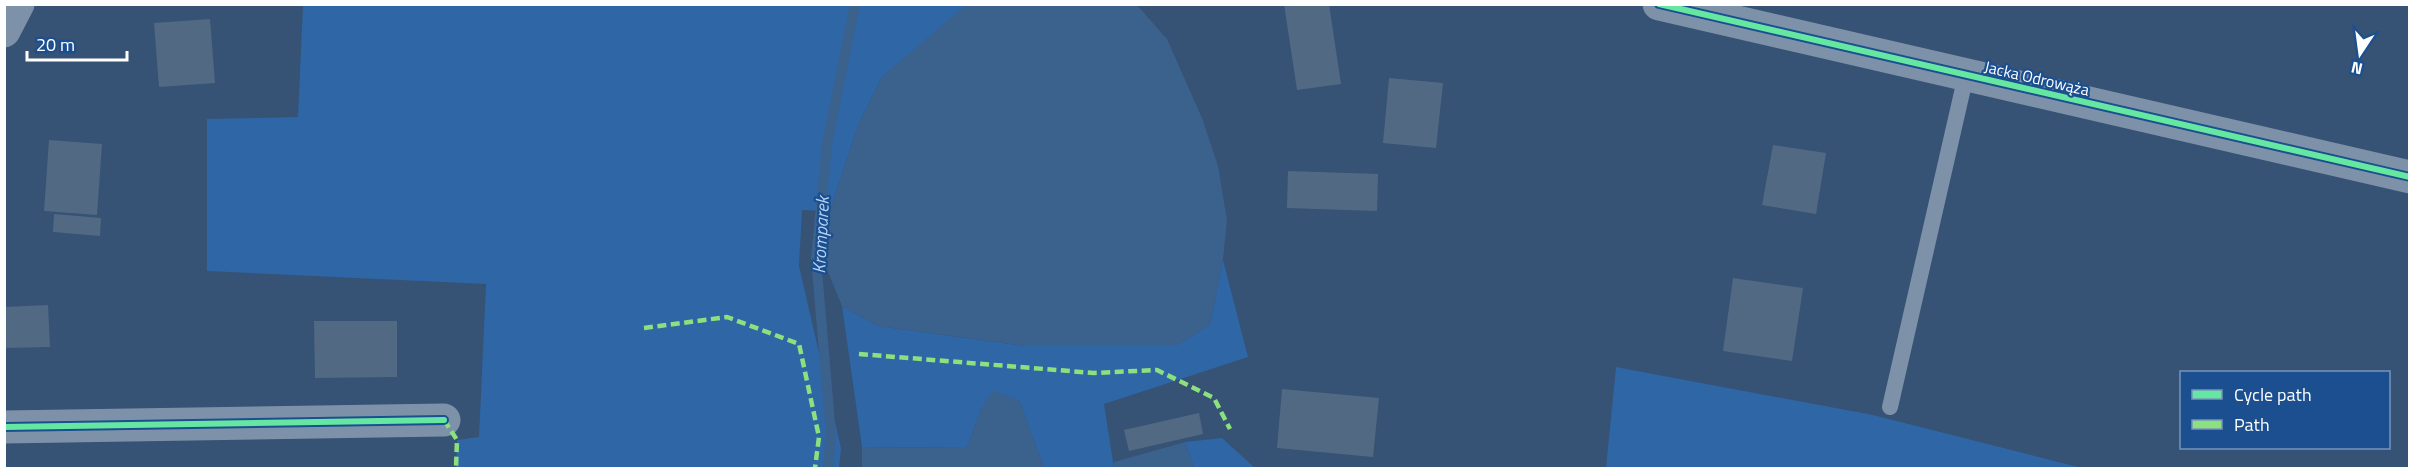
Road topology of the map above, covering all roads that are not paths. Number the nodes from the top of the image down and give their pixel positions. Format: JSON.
{"nodes":[{"id":1,"x":18,"y":4,"type":"edge"},
{"id":2,"x":1659,"y":4,"type":"edge"},
{"id":3,"x":4,"y":32,"type":"edge"},
{"id":4,"x":1966,"y":75,"type":"junction"},
{"id":5,"x":2409,"y":177,"type":"edge"},
{"id":6,"x":1890,"y":406,"type":"dead end"},
{"id":7,"x":444,"y":420,"type":"dead end"},
{"id":8,"x":4,"y":427,"type":"edge"}],
"edges":[{"from":1,"to":3,"type":"street"},
{"from":2,"to":4,"type":"street","name":"Jacka Odrowąża"},
{"from":4,"to":5,"type":"street","name":"Jacka Odrowąża"},
{"from":4,"to":6,"type":"lane"},
{"from":7,"to":8,"type":"street"}]}
